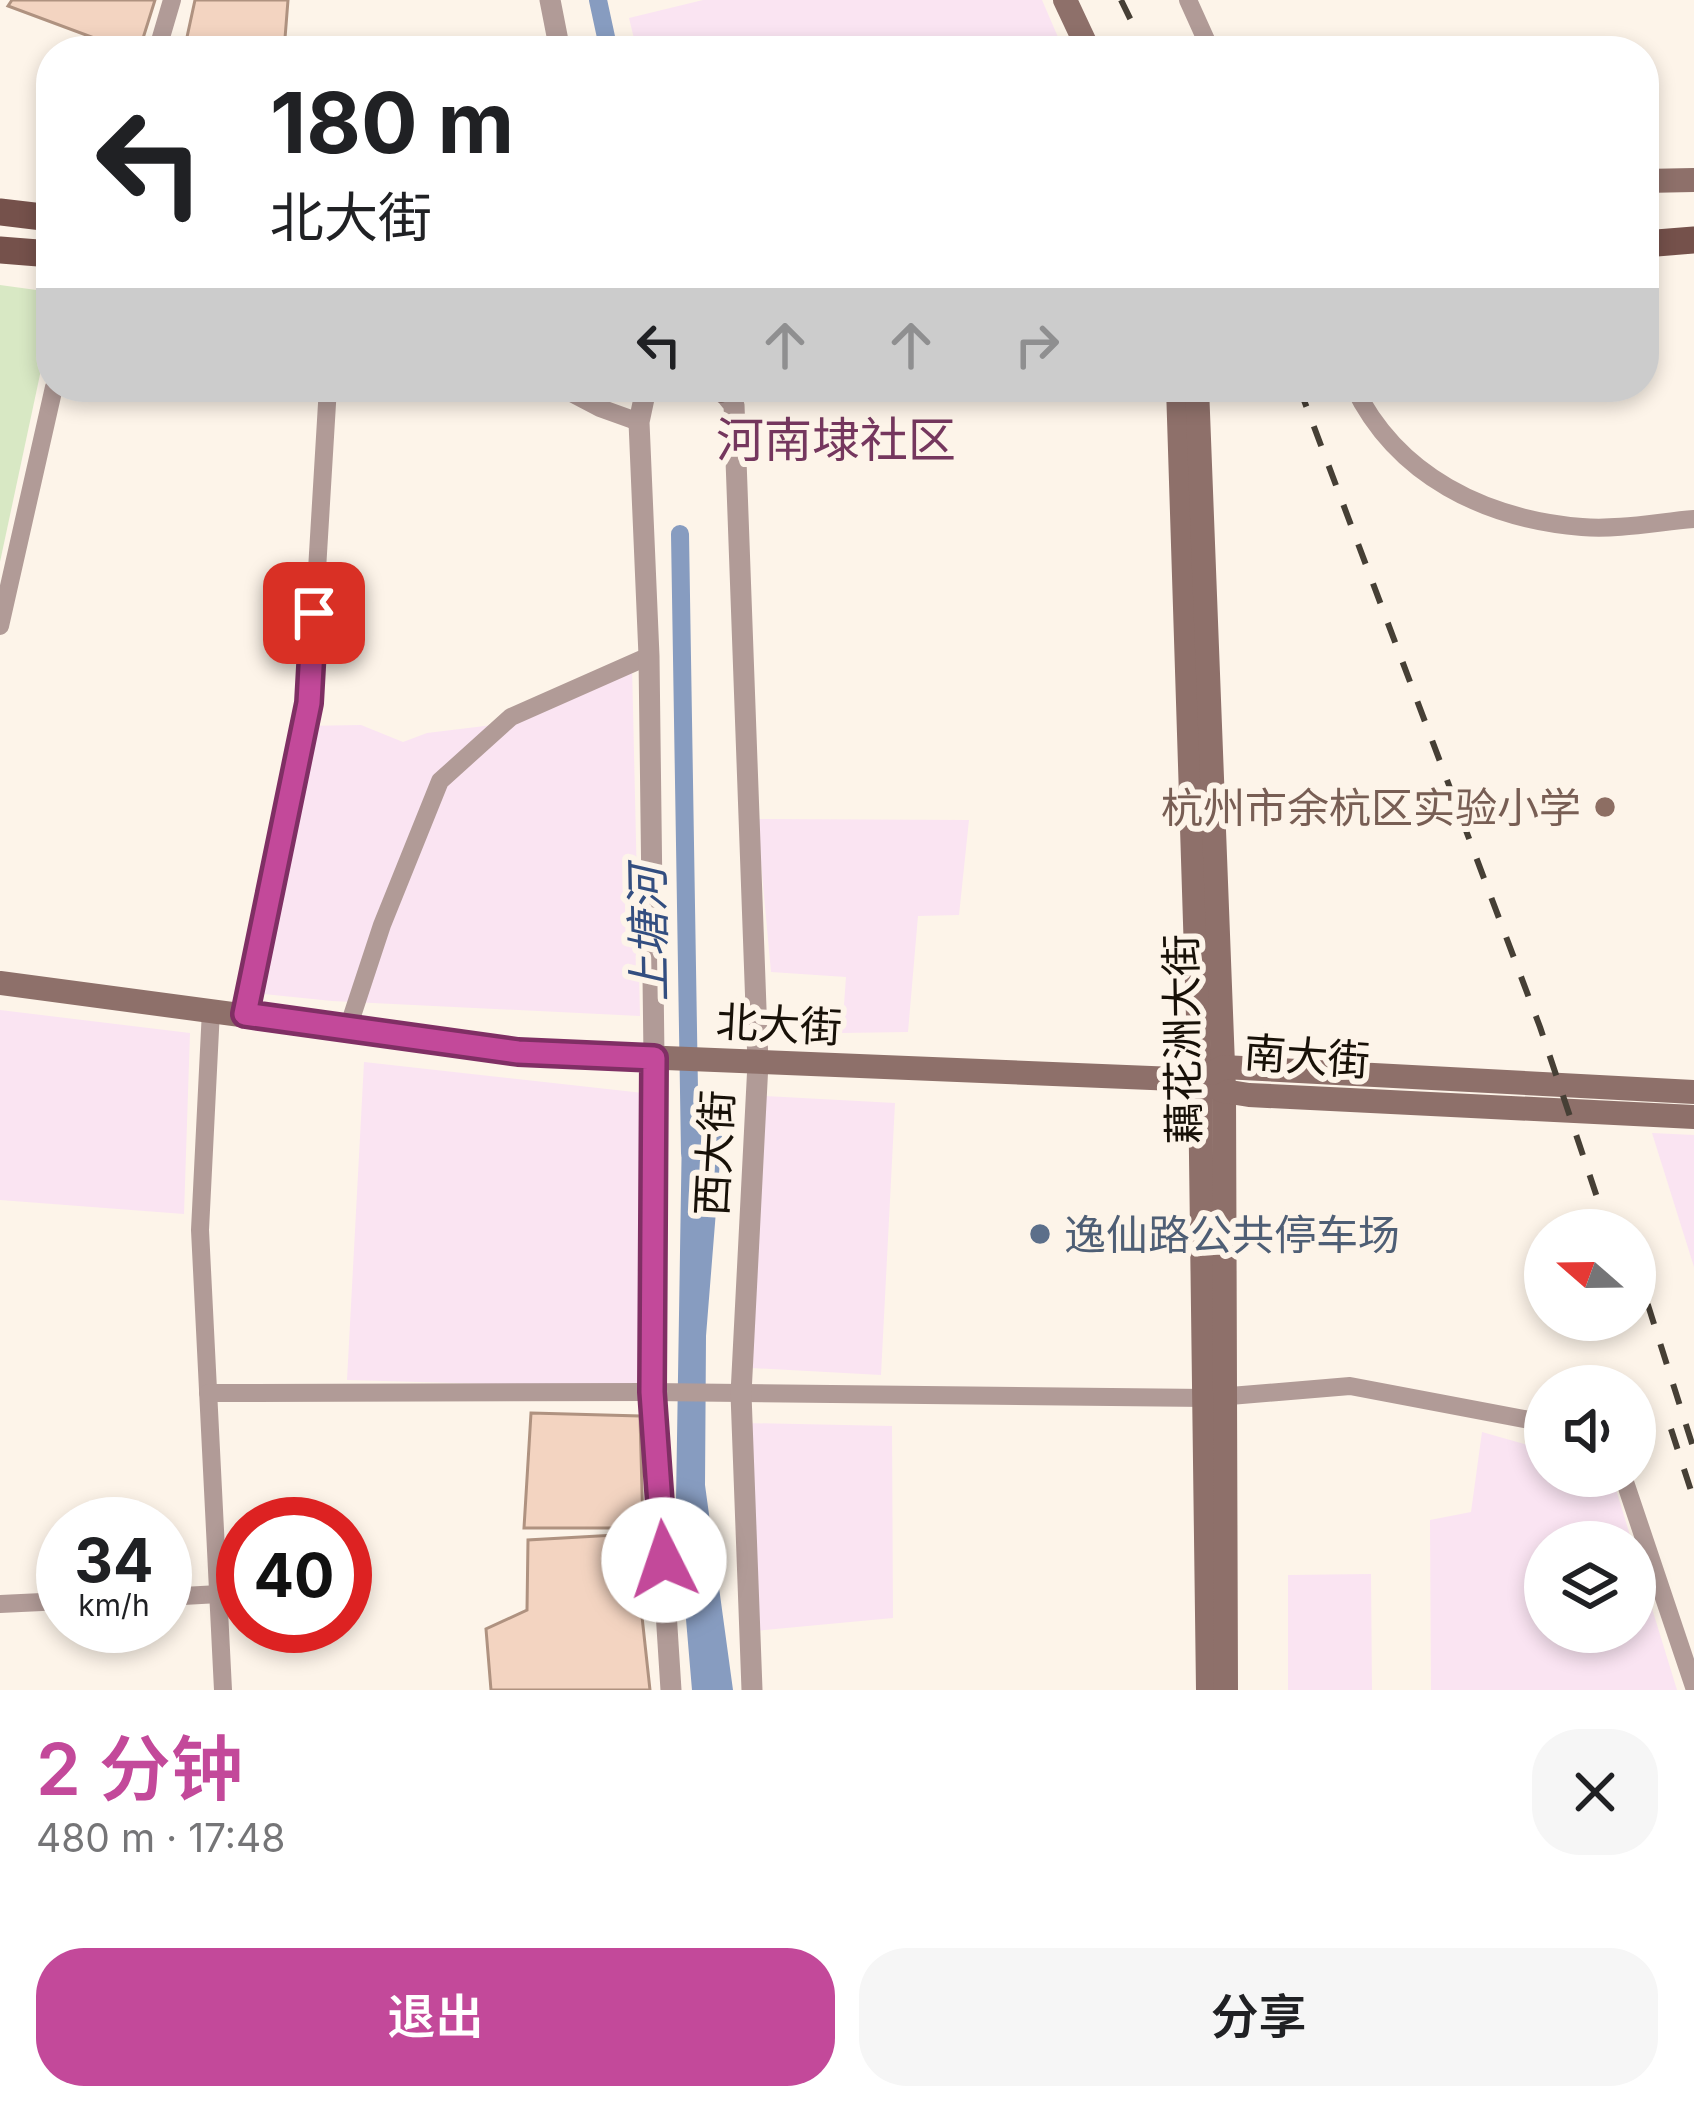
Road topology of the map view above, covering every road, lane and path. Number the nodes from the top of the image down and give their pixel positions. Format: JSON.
{"nodes":[{"id":1,"x":172,"y":0,"type":"edge"},
{"id":2,"x":550,"y":0,"type":"edge"},
{"id":3,"x":1048,"y":0,"type":"edge"},
{"id":4,"x":1064,"y":0,"type":"edge"},
{"id":5,"x":1188,"y":0,"type":"edge"},
{"id":6,"x":162,"y":36,"type":"edge"},
{"id":7,"x":557,"y":36,"type":"edge"},
{"id":8,"x":1065,"y":36,"type":"edge"},
{"id":9,"x":1082,"y":36,"type":"edge"},
{"id":10,"x":1204,"y":36,"type":"edge"},
{"id":11,"x":1694,"y":180,"type":"edge"},
{"id":12,"x":1659,"y":181,"type":"edge"},
{"id":13,"x":0,"y":212,"type":"edge"},
{"id":14,"x":36,"y":216,"type":"edge"},
{"id":15,"x":1694,"y":240,"type":"edge"},
{"id":16,"x":1659,"y":243,"type":"edge"},
{"id":17,"x":0,"y":250,"type":"edge"},
{"id":18,"x":36,"y":253,"type":"edge"},
{"id":19,"x":1694,"y":260,"type":"edge"},
{"id":20,"x":1659,"y":261,"type":"edge"},
{"id":21,"x":51,"y":402,"type":"edge"},
{"id":22,"x":327,"y":402,"type":"edge"},
{"id":23,"x":589,"y":402,"type":"edge"},
{"id":24,"x":643,"y":402,"type":"edge"},
{"id":25,"x":726,"y":402,"type":"edge"},
{"id":26,"x":1178,"y":402,"type":"edge"},
{"id":27,"x":1198,"y":402,"type":"edge"},
{"id":28,"x":1363,"y":402,"type":"edge"},
{"id":29,"x":639,"y":422,"type":"junction"},
{"id":30,"x":1694,"y":519,"type":"edge"},
{"id":31,"x":0,"y":626,"type":"edge"},
{"id":32,"x":649,"y":656,"type":"junction"},
{"id":33,"x":0,"y":983,"type":"edge"},
{"id":34,"x":211,"y":1010,"type":"junction"},
{"id":35,"x":245,"y":1014,"type":"junction"},
{"id":36,"x":348,"y":1028,"type":"junction"},
{"id":37,"x":654,"y":1058,"type":"junction"},
{"id":38,"x":758,"y":1063,"type":"junction"},
{"id":39,"x":1224,"y":1079,"type":"junction"},
{"id":40,"x":1200,"y":1080,"type":"junction"},
{"id":41,"x":1694,"y":1092,"type":"edge"},
{"id":42,"x":1694,"y":1118,"type":"edge"},
{"id":43,"x":652,"y":1392,"type":"junction"},
{"id":44,"x":208,"y":1394,"type":"junction"},
{"id":45,"x":741,"y":1394,"type":"junction"},
{"id":46,"x":1215,"y":1398,"type":"junction"},
{"id":47,"x":1524,"y":1419,"type":"edge"},
{"id":48,"x":1630,"y":1497,"type":"edge"},
{"id":49,"x":216,"y":1539,"type":"edge"},
{"id":50,"x":36,"y":1602,"type":"edge"},
{"id":51,"x":0,"y":1604,"type":"edge"},
{"id":52,"x":222,"y":1653,"type":"edge"},
{"id":53,"x":1694,"y":1687,"type":"edge"},
{"id":54,"x":224,"y":1690,"type":"edge"},
{"id":55,"x":671,"y":1690,"type":"edge"},
{"id":56,"x":752,"y":1690,"type":"edge"},
{"id":57,"x":1208,"y":1690,"type":"edge"},
{"id":58,"x":1226,"y":1690,"type":"edge"}],
"edges":[{"from":1,"to":6,"type":"street"},
{"from":2,"to":7,"type":"street"},
{"from":3,"to":8,"type":"main road"},
{"from":4,"to":9,"type":"main road"},
{"from":5,"to":10,"type":"street"},
{"from":11,"to":12,"type":"main road"},
{"from":13,"to":14,"type":"main road"},
{"from":15,"to":16,"type":"main road"},
{"from":17,"to":18,"type":"main road"},
{"from":19,"to":20,"type":"main road"},
{"from":21,"to":31,"type":"street"},
{"from":22,"to":35,"type":"street"},
{"from":23,"to":29,"type":"street"},
{"from":24,"to":29,"type":"street","name":"西大街"},
{"from":25,"to":38,"type":"street","name":"西大街"},
{"from":26,"to":40,"type":"main road","name":"藕花洲大街"},
{"from":27,"to":39,"type":"main road","name":"藕花洲大街"},
{"from":28,"to":30,"type":"street"},
{"from":29,"to":32,"type":"street","name":"西大街"},
{"from":32,"to":36,"type":"street"},
{"from":32,"to":37,"type":"street","name":"西大街"},
{"from":33,"to":34,"type":"main road","name":"北大街"},
{"from":34,"to":35,"type":"main road","name":"北大街"},
{"from":34,"to":44,"type":"street"},
{"from":35,"to":36,"type":"main road","name":"北大街"},
{"from":36,"to":37,"type":"main road","name":"北大街"},
{"from":37,"to":38,"type":"main road","name":"北大街"},
{"from":37,"to":43,"type":"street","name":"西大街"},
{"from":38,"to":40,"type":"main road","name":"北大街"},
{"from":38,"to":45,"type":"street","name":"西大街"},
{"from":39,"to":40,"type":"main road","name":"南大街"},
{"from":39,"to":41,"type":"main road","name":"南大街"},
{"from":39,"to":42,"type":"main road","name":"南大街"},
{"from":39,"to":46,"type":"main road","name":"藕花洲大街"},
{"from":40,"to":46,"type":"main road","name":"藕花洲大街"},
{"from":43,"to":44,"type":"street"},
{"from":43,"to":45,"type":"street"},
{"from":43,"to":55,"type":"street","name":"西大街"},
{"from":44,"to":49,"type":"street"},
{"from":45,"to":46,"type":"street"},
{"from":45,"to":56,"type":"street","name":"西大街"},
{"from":46,"to":47,"type":"street"},
{"from":46,"to":57,"type":"main road","name":"藕花洲大街"},
{"from":46,"to":58,"type":"main road","name":"藕花洲大街"},
{"from":48,"to":53,"type":"street"},
{"from":50,"to":51,"type":"street"},
{"from":52,"to":54,"type":"street"}]}
